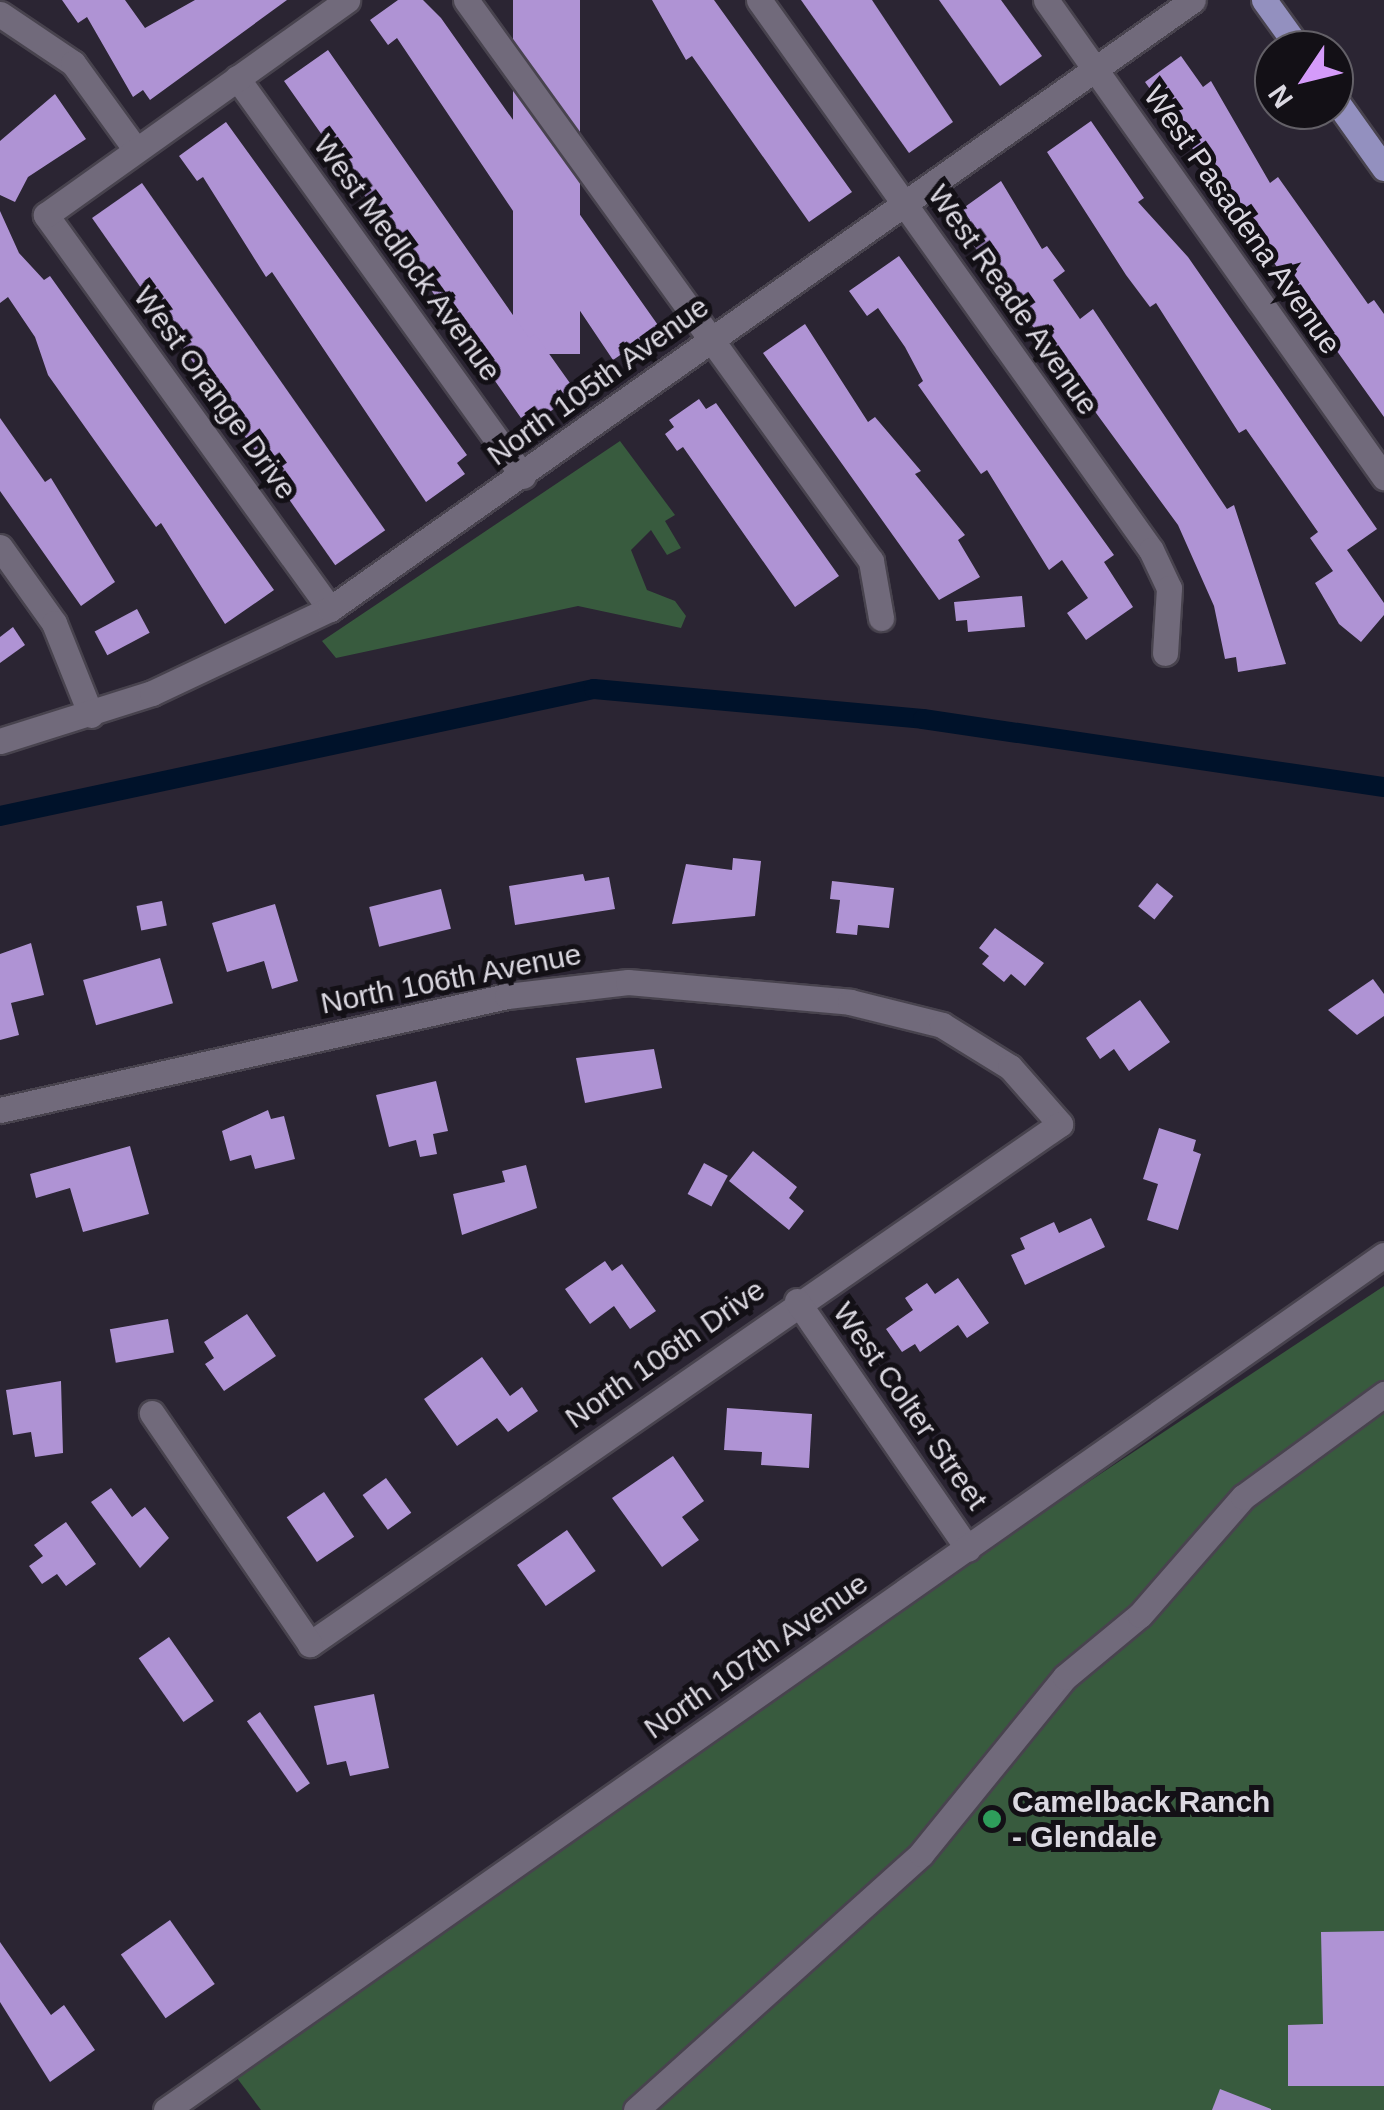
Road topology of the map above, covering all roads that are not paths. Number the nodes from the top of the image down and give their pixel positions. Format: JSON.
{"nodes":[{"id":1,"x":347,"y":0,"type":"edge"},
{"id":2,"x":466,"y":0,"type":"edge"},
{"id":3,"x":759,"y":0,"type":"edge"},
{"id":4,"x":1046,"y":0,"type":"edge"},
{"id":5,"x":1194,"y":0,"type":"edge"},
{"id":6,"x":1264,"y":0,"type":"edge"},
{"id":7,"x":0,"y":14,"type":"edge"},
{"id":8,"x":1286,"y":30,"type":"edge"},
{"id":9,"x":1095,"y":69,"type":"junction"},
{"id":10,"x":237,"y":78,"type":"junction"},
{"id":11,"x":1354,"y":126,"type":"edge"},
{"id":12,"x":136,"y":150,"type":"junction"},
{"id":13,"x":1384,"y":168,"type":"edge"},
{"id":14,"x":904,"y":204,"type":"junction"},
{"id":15,"x":712,"y":339,"type":"junction"},
{"id":16,"x":523,"y":476,"type":"junction"},
{"id":17,"x":1384,"y":477,"type":"edge"},
{"id":18,"x":0,"y":547,"type":"edge"},
{"id":19,"x":330,"y":608,"type":"junction"},
{"id":20,"x":881,"y":618,"type":"dead end"},
{"id":21,"x":1165,"y":653,"type":"dead end"},
{"id":22,"x":91,"y":715,"type":"junction"},
{"id":23,"x":0,"y":741,"type":"edge"},
{"id":24,"x":0,"y":1110,"type":"edge"},
{"id":25,"x":1060,"y":1124,"type":"joint"},
{"id":26,"x":1384,"y":1255,"type":"edge"},
{"id":27,"x":798,"y":1301,"type":"junction"},
{"id":28,"x":1384,"y":1394,"type":"edge"},
{"id":29,"x":152,"y":1413,"type":"dead end"},
{"id":30,"x":968,"y":1548,"type":"junction"},
{"id":31,"x":166,"y":2110,"type":"edge"},
{"id":32,"x":636,"y":2110,"type":"edge"}],
"edges":[{"from":1,"to":10,"type":"street"},
{"from":2,"to":15,"type":"street"},
{"from":3,"to":14,"type":"street","name":"West Reade Avenue"},
{"from":4,"to":9,"type":"street","name":"West Pasadena Avenue"},
{"from":5,"to":9,"type":"street","name":"North 105th Avenue"},
{"from":6,"to":8,"type":"main road"},
{"from":7,"to":12,"type":"street"},
{"from":9,"to":14,"type":"street","name":"North 105th Avenue"},
{"from":9,"to":17,"type":"street","name":"West Pasadena Avenue"},
{"from":10,"to":12,"type":"street"},
{"from":10,"to":16,"type":"street","name":"West Medlock Avenue"},
{"from":11,"to":13,"type":"main road"},
{"from":12,"to":19,"type":"street","name":"West Orange Drive"},
{"from":14,"to":15,"type":"street","name":"North 105th Avenue"},
{"from":14,"to":21,"type":"street","name":"West Reade Avenue"},
{"from":15,"to":16,"type":"street","name":"North 105th Avenue"},
{"from":15,"to":20,"type":"street"},
{"from":16,"to":19,"type":"street","name":"North 105th Avenue"},
{"from":18,"to":22,"type":"street"},
{"from":19,"to":22,"type":"street","name":"North 105th Avenue"},
{"from":22,"to":23,"type":"street","name":"North 105th Avenue"},
{"from":24,"to":25,"type":"street","name":"North 106th Avenue"},
{"from":25,"to":27,"type":"street","name":"North 106th Drive"},
{"from":26,"to":30,"type":"street","name":"North 107th Avenue"},
{"from":27,"to":29,"type":"street","name":"North 106th Drive"},
{"from":27,"to":30,"type":"street","name":"West Colter Street"},
{"from":28,"to":32,"type":"street"},
{"from":30,"to":31,"type":"street","name":"North 107th Avenue"}]}
